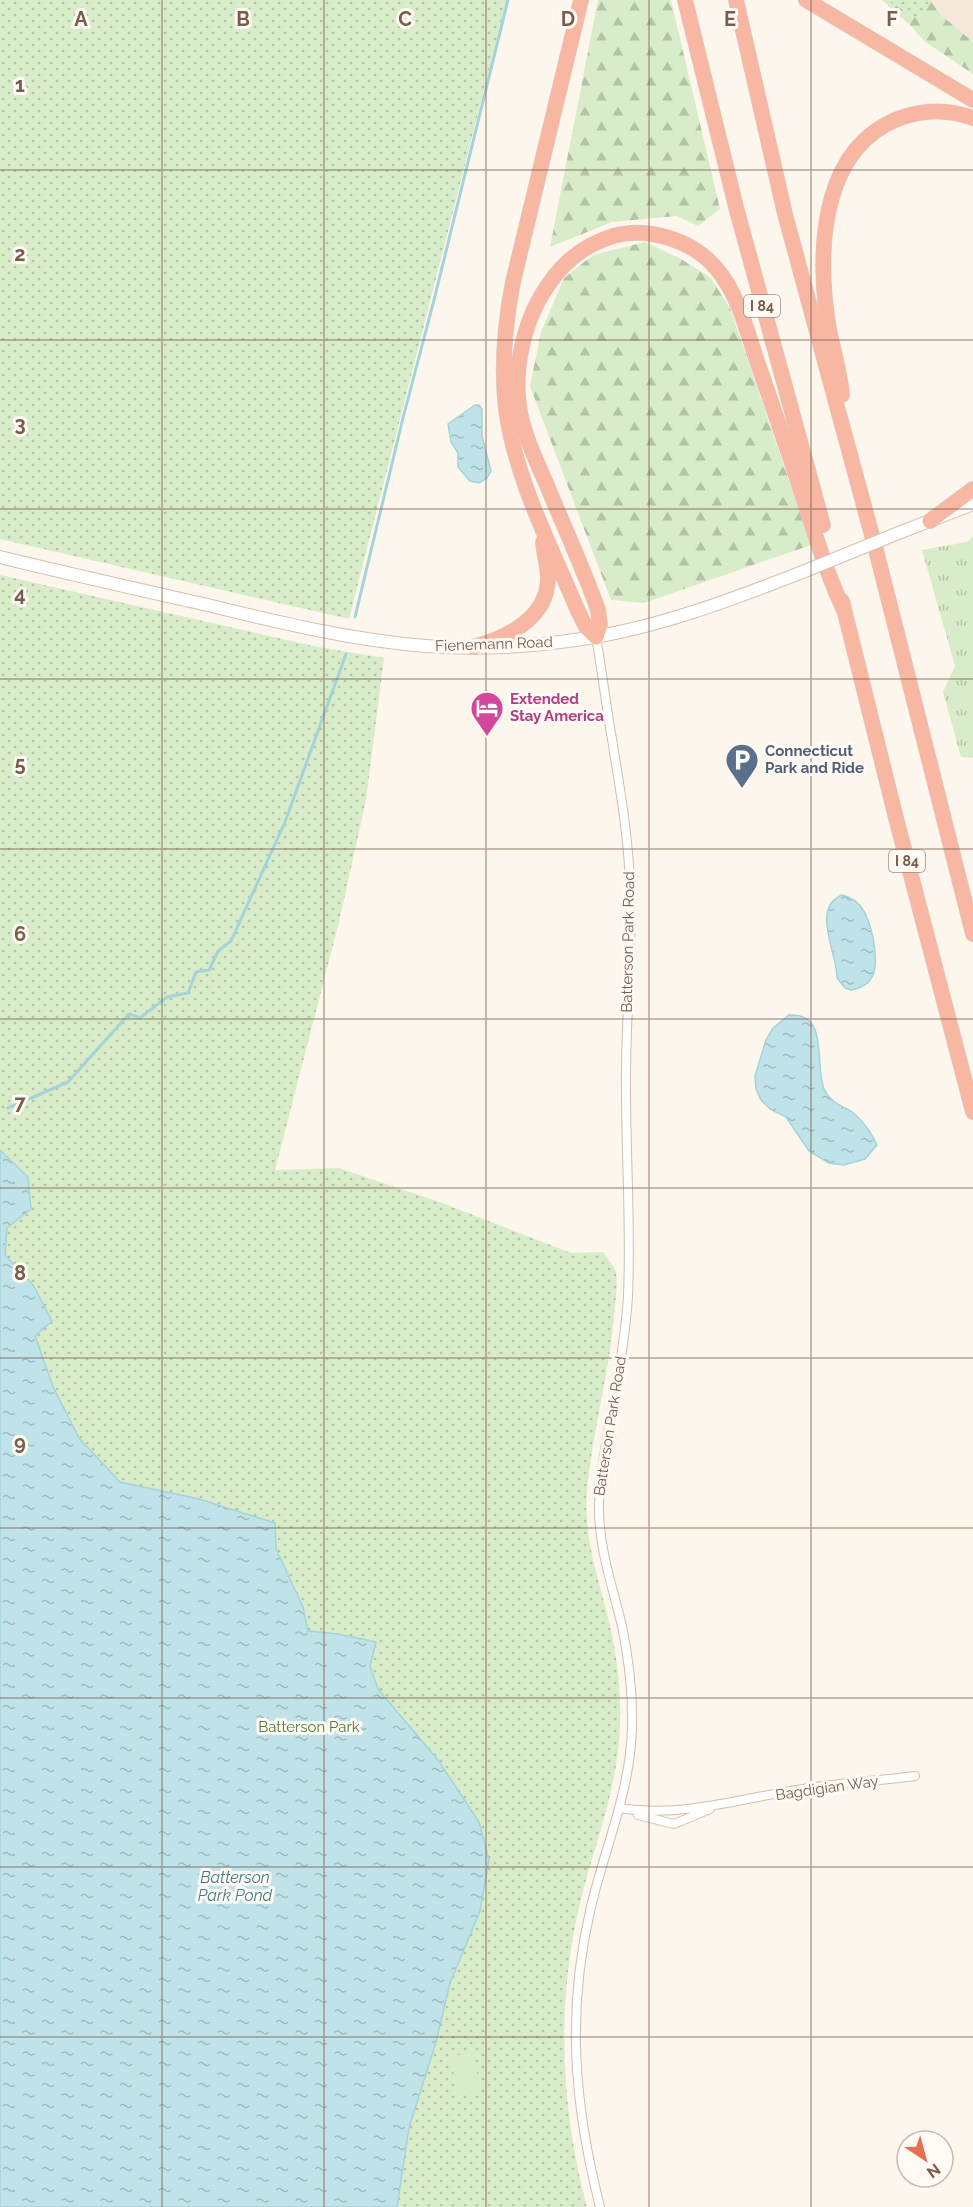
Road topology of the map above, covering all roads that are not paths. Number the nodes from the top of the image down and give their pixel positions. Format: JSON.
{"nodes":[{"id":1,"x":581,"y":0,"type":"edge"},
{"id":2,"x":685,"y":0,"type":"edge"},
{"id":3,"x":736,"y":0,"type":"edge"},
{"id":4,"x":806,"y":0,"type":"edge"},
{"id":5,"x":973,"y":100,"type":"edge"},
{"id":6,"x":973,"y":118,"type":"edge"},
{"id":7,"x":843,"y":428,"type":"junction"},
{"id":8,"x":973,"y":489,"type":"edge"},
{"id":9,"x":973,"y":504,"type":"edge"},
{"id":10,"x":930,"y":520,"type":"junction"},
{"id":11,"x":543,"y":527,"type":"junction"},
{"id":12,"x":0,"y":557,"type":"edge"},
{"id":13,"x":844,"y":610,"type":"junction"},
{"id":14,"x":596,"y":637,"type":"junction"},
{"id":15,"x":473,"y":647,"type":"junction"},
{"id":16,"x":973,"y":934,"type":"edge"},
{"id":17,"x":973,"y":1112,"type":"edge"},
{"id":18,"x":915,"y":1776,"type":"dead end"},
{"id":19,"x":739,"y":1801,"type":"junction"},
{"id":20,"x":621,"y":1808,"type":"junction"},
{"id":21,"x":600,"y":2207,"type":"edge"}],
"edges":[{"from":1,"to":11,"type":"highway"},
{"from":2,"to":13,"type":"highway","number":"I 84"},
{"from":3,"to":7,"type":"highway"},
{"from":4,"to":5,"type":"highway"},
{"from":6,"to":7,"type":"highway"},
{"from":7,"to":16,"type":"highway"},
{"from":8,"to":10,"type":"highway"},
{"from":9,"to":10,"type":"main road","name":"Fienemann Road"},
{"from":10,"to":14,"type":"main road","name":"Fienemann Road","bridge":true},
{"from":11,"to":14,"type":"highway"},
{"from":11,"to":15,"type":"highway"},
{"from":12,"to":15,"type":"main road","name":"Fienemann Road"},
{"from":13,"to":14,"type":"highway"},
{"from":13,"to":17,"type":"highway","number":"I 84"},
{"from":14,"to":15,"type":"main road","name":"Fienemann Road"},
{"from":14,"to":20,"type":"street","name":"Batterson Park Road"},
{"from":18,"to":19,"type":"street","name":"Bagdigian Way"},
{"from":19,"to":20,"type":"street","name":"Bagdigian Way"},
{"from":19,"to":20,"type":"street","name":"Bagdigian Way"},
{"from":20,"to":21,"type":"street","name":"Batterson Park Road"}]}
